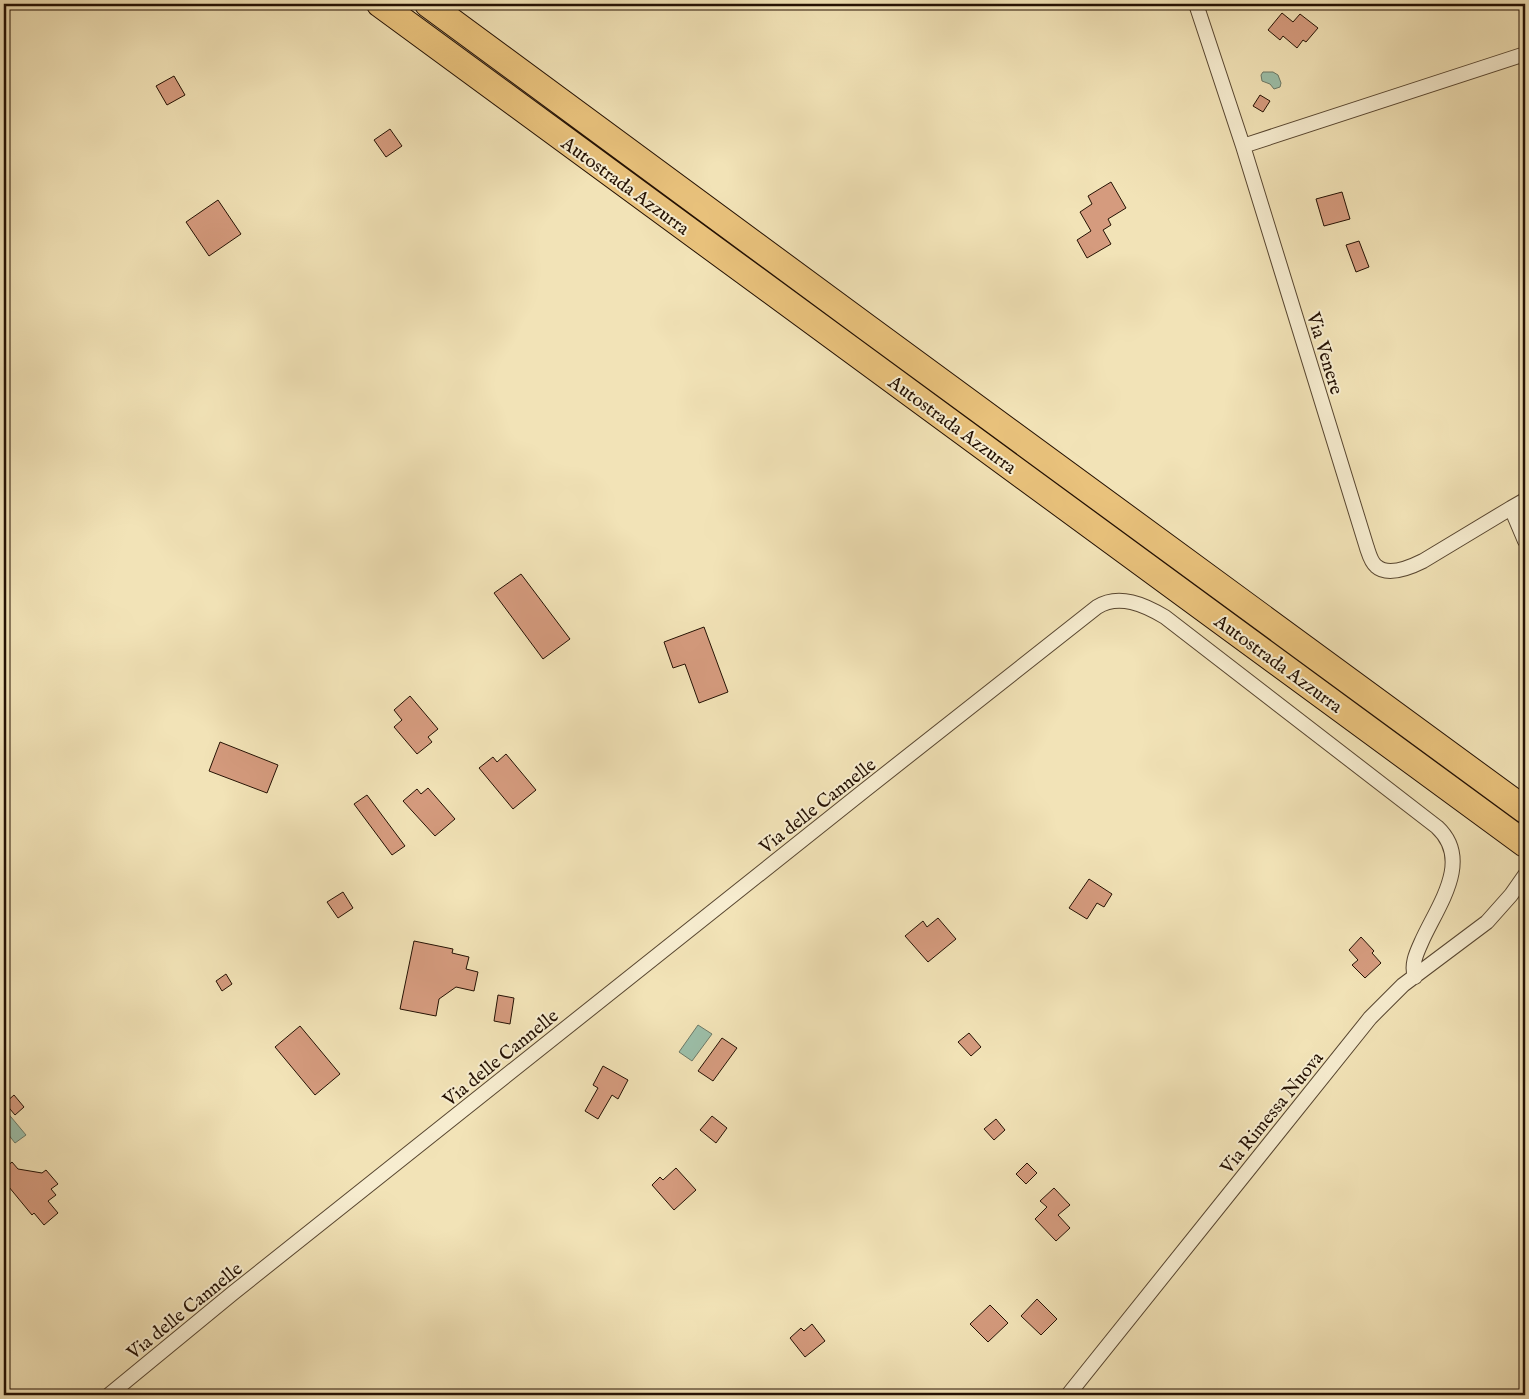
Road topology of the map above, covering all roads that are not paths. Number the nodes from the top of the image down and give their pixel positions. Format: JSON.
{"nodes":[{"id":1,"x":380,"y":4,"type":"edge"},
{"id":2,"x":428,"y":4,"type":"edge"},
{"id":3,"x":1196,"y":4,"type":"edge"},
{"id":4,"x":1525,"y":54,"type":"edge"},
{"id":5,"x":1243,"y":146,"type":"junction"},
{"id":6,"x":1525,"y":500,"type":"edge"},
{"id":7,"x":1511,"y":508,"type":"junction"},
{"id":8,"x":1525,"y":541,"type":"edge"},
{"id":9,"x":1525,"y":810,"type":"edge"},
{"id":10,"x":1525,"y":844,"type":"edge"},
{"id":11,"x":1525,"y":875,"type":"edge"},
{"id":12,"x":1415,"y":976,"type":"junction"},
{"id":13,"x":109,"y":1395,"type":"edge"},
{"id":14,"x":1068,"y":1395,"type":"edge"}],
"edges":[{"from":1,"to":10,"type":"highway","name":"Autostrada Azzurra"},
{"from":2,"to":9,"type":"highway","name":"Autostrada Azzurra"},
{"from":3,"to":5,"type":"street","name":"Via Venere"},
{"from":4,"to":5,"type":"street"},
{"from":5,"to":7,"type":"street","name":"Via Venere"},
{"from":6,"to":7,"type":"street"},
{"from":7,"to":8,"type":"street"},
{"from":11,"to":12,"type":"street","name":"Via Rimessa Nuova"},
{"from":12,"to":13,"type":"street","name":"Via delle Cannelle"},
{"from":12,"to":14,"type":"street","name":"Via Rimessa Nuova"}]}
